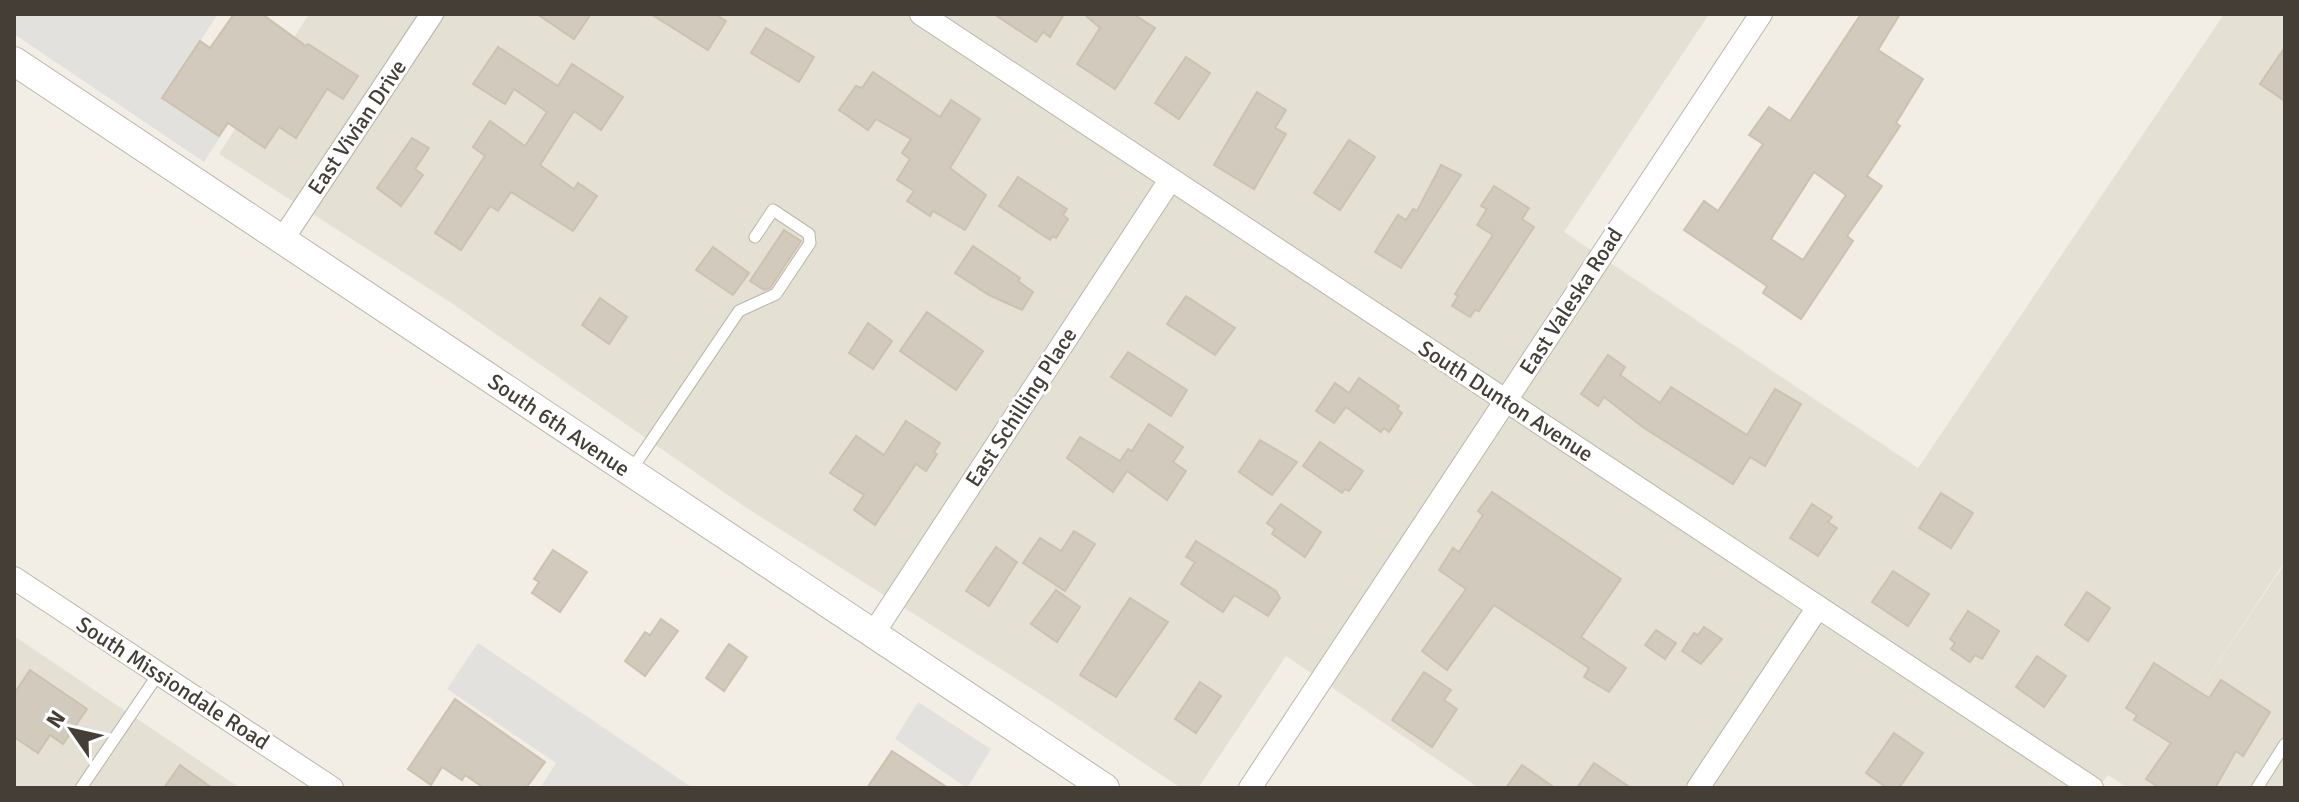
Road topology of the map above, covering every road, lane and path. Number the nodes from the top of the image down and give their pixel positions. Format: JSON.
{"nodes":[{"id":1,"x":432,"y":14,"type":"edge"},
{"id":2,"x":921,"y":14,"type":"edge"},
{"id":3,"x":1761,"y":14,"type":"edge"},
{"id":4,"x":14,"y":61,"type":"edge"},
{"id":5,"x":1170,"y":180,"type":"junction"},
{"id":6,"x":755,"y":237,"type":"dead end"},
{"id":7,"x":282,"y":240,"type":"junction"},
{"id":8,"x":1505,"y":400,"type":"junction"},
{"id":9,"x":630,"y":473,"type":"junction"},
{"id":10,"x":17,"y":586,"type":"edge"},
{"id":11,"x":1818,"y":607,"type":"junction"},
{"id":12,"x":873,"y":634,"type":"junction"},
{"id":13,"x":159,"y":673,"type":"junction"},
{"id":14,"x":2285,"y":744,"type":"edge"},
{"id":15,"x":302,"y":780,"type":"edge"},
{"id":16,"x":81,"y":788,"type":"edge"},
{"id":17,"x":332,"y":788,"type":"edge"},
{"id":18,"x":1105,"y":788,"type":"edge"},
{"id":19,"x":1250,"y":788,"type":"edge"},
{"id":20,"x":1698,"y":788,"type":"edge"},
{"id":21,"x":2092,"y":788,"type":"edge"},
{"id":22,"x":2257,"y":788,"type":"edge"}],
"edges":[{"from":1,"to":7,"type":"street","name":"East Vivian Drive"},
{"from":2,"to":5,"type":"street","name":"South Dunton Avenue"},
{"from":3,"to":8,"type":"street","name":"East Valeska Road"},
{"from":4,"to":7,"type":"street","name":"South 6th Avenue"},
{"from":5,"to":8,"type":"street","name":"South Dunton Avenue"},
{"from":5,"to":12,"type":"street","name":"East Schilling Place"},
{"from":6,"to":9,"type":"lane"},
{"from":7,"to":9,"type":"street","name":"South 6th Avenue"},
{"from":8,"to":11,"type":"street","name":"South Dunton Avenue"},
{"from":8,"to":19,"type":"street","name":"East Valeska Road"},
{"from":9,"to":12,"type":"street","name":"South 6th Avenue"},
{"from":10,"to":13,"type":"street","name":"South Missiondale Road"},
{"from":11,"to":20,"type":"street"},
{"from":11,"to":21,"type":"street","name":"South Dunton Avenue"},
{"from":12,"to":18,"type":"street","name":"South 6th Avenue"},
{"from":13,"to":15,"type":"street","name":"South Missiondale Road"},
{"from":13,"to":16,"type":"lane"},
{"from":14,"to":22,"type":"lane"},
{"from":15,"to":17,"type":"street","name":"South Missiondale Road"}]}
